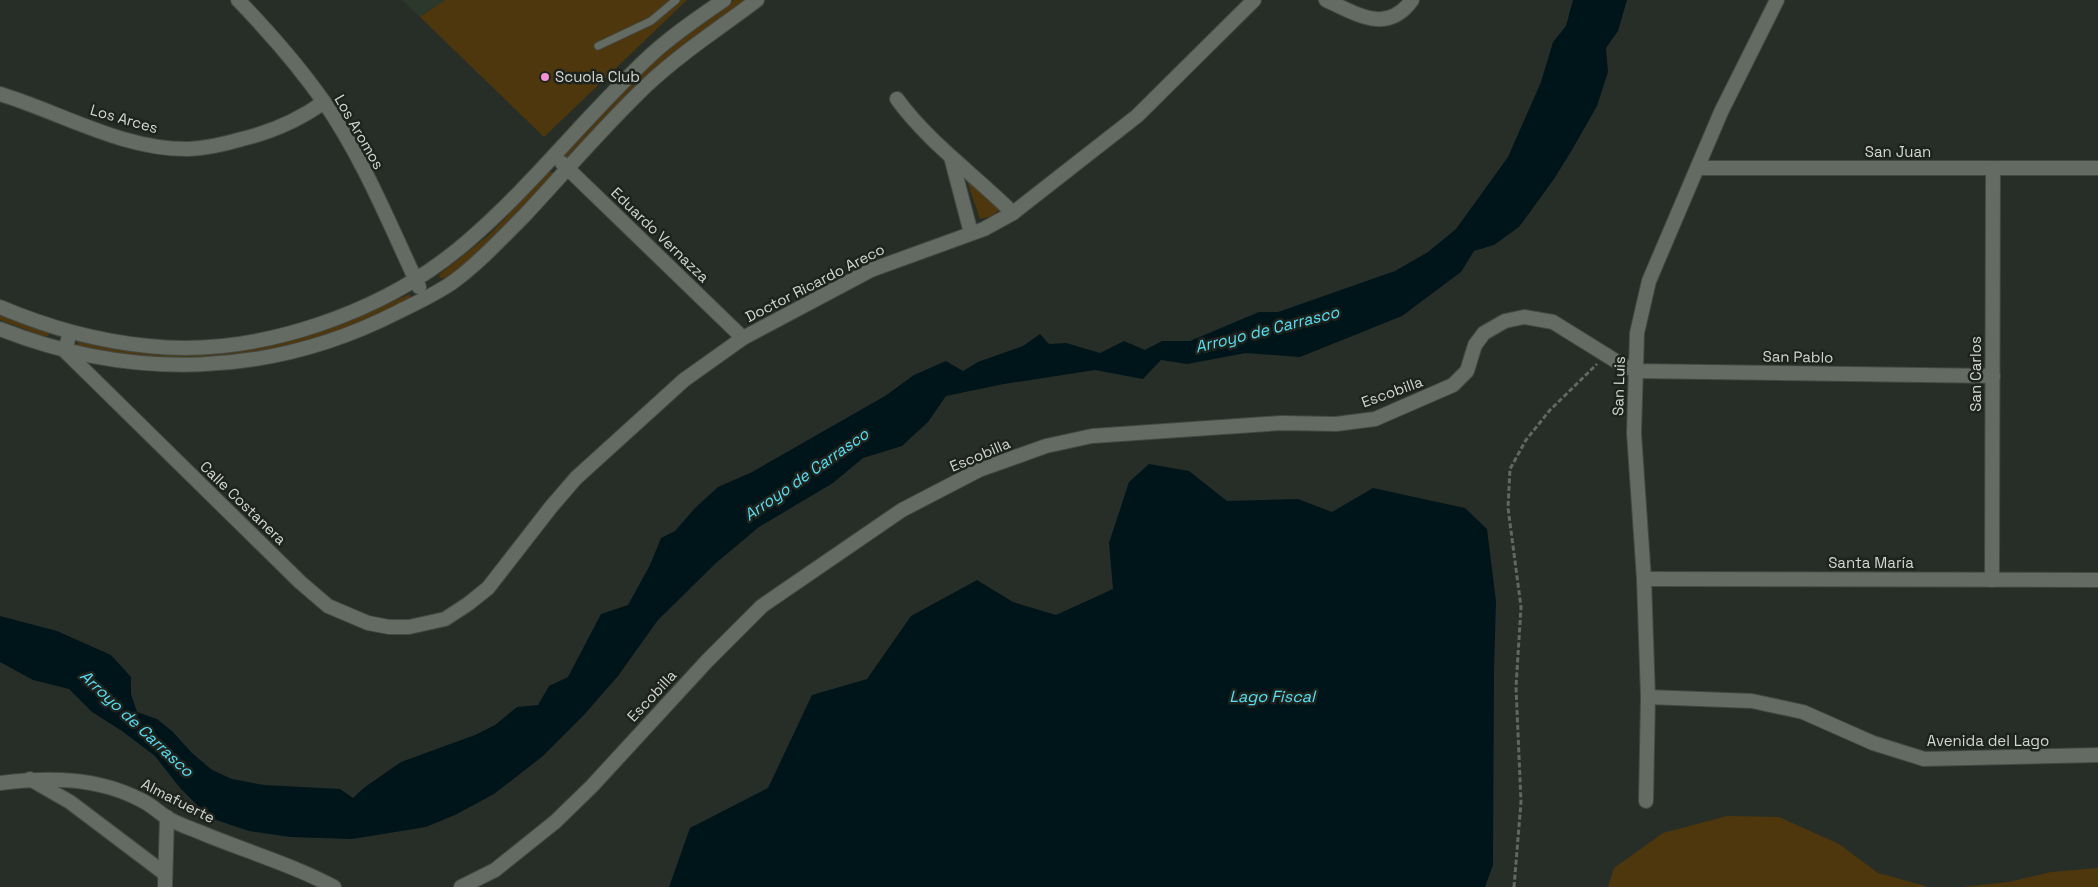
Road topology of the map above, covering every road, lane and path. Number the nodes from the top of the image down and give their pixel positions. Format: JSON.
{"nodes":[{"id":1,"x":238,"y":0,"type":"edge"},
{"id":2,"x":676,"y":0,"type":"edge"},
{"id":3,"x":724,"y":0,"type":"edge"},
{"id":4,"x":756,"y":0,"type":"edge"},
{"id":5,"x":1254,"y":0,"type":"edge"},
{"id":6,"x":1326,"y":0,"type":"edge"},
{"id":7,"x":1412,"y":0,"type":"edge"},
{"id":8,"x":1777,"y":0,"type":"edge"},
{"id":9,"x":598,"y":46,"type":"dead end"},
{"id":10,"x":0,"y":94,"type":"edge"},
{"id":11,"x":897,"y":99,"type":"dead end"},
{"id":12,"x":324,"y":102,"type":"junction"},
{"id":13,"x":554,"y":156,"type":"junction"},
{"id":14,"x":951,"y":157,"type":"junction"},
{"id":15,"x":1698,"y":168,"type":"junction"},
{"id":16,"x":1993,"y":168,"type":"junction"},
{"id":17,"x":2098,"y":168,"type":"edge"},
{"id":18,"x":568,"y":169,"type":"junction"},
{"id":19,"x":1012,"y":213,"type":"junction"},
{"id":20,"x":971,"y":233,"type":"junction"},
{"id":21,"x":416,"y":280,"type":"junction"},
{"id":22,"x":425,"y":298,"type":"junction"},
{"id":23,"x":0,"y":307,"type":"edge"},
{"id":24,"x":0,"y":329,"type":"edge"},
{"id":25,"x":70,"y":332,"type":"junction"},
{"id":26,"x":743,"y":338,"type":"junction"},
{"id":27,"x":65,"y":351,"type":"junction"},
{"id":28,"x":1606,"y":355,"type":"junction"},
{"id":29,"x":1636,"y":371,"type":"junction"},
{"id":30,"x":1993,"y":376,"type":"junction"},
{"id":31,"x":1644,"y":580,"type":"junction"},
{"id":32,"x":1992,"y":580,"type":"junction"},
{"id":33,"x":2098,"y":580,"type":"edge"},
{"id":34,"x":445,"y":619,"type":"joint"},
{"id":35,"x":1648,"y":697,"type":"junction"},
{"id":36,"x":2098,"y":755,"type":"edge"},
{"id":37,"x":30,"y":779,"type":"junction"},
{"id":38,"x":0,"y":784,"type":"edge"},
{"id":39,"x":1646,"y":802,"type":"dead end"},
{"id":40,"x":167,"y":818,"type":"junction"},
{"id":41,"x":164,"y":880,"type":"edge"},
{"id":42,"x":334,"y":887,"type":"edge"},
{"id":43,"x":461,"y":887,"type":"edge"},
{"id":44,"x":1514,"y":887,"type":"edge"}],
"edges":[{"from":1,"to":12,"type":"street","name":"Los Aromos"},
{"from":2,"to":9,"type":"lane"},
{"from":3,"to":13,"type":"street"},
{"from":4,"to":18,"type":"street"},
{"from":5,"to":19,"type":"street","name":"Doctor Ricardo Areco"},
{"from":6,"to":7,"type":"street"},
{"from":8,"to":15,"type":"street","name":"San Luis"},
{"from":10,"to":12,"type":"street","name":"Los Arces"},
{"from":11,"to":14,"type":"street"},
{"from":12,"to":21,"type":"street","name":"Los Aromos"},
{"from":13,"to":18,"type":"street","name":"Eduardo Vernazza"},
{"from":13,"to":21,"type":"street"},
{"from":14,"to":19,"type":"street"},
{"from":14,"to":20,"type":"street"},
{"from":15,"to":16,"type":"street","name":"San Juan"},
{"from":15,"to":29,"type":"street","name":"San Luis"},
{"from":16,"to":17,"type":"street","name":"San Juan"},
{"from":16,"to":30,"type":"street","name":"San Carlos"},
{"from":18,"to":22,"type":"street"},
{"from":18,"to":26,"type":"street","name":"Eduardo Vernazza"},
{"from":19,"to":20,"type":"street","name":"Doctor Ricardo Areco"},
{"from":20,"to":26,"type":"street","name":"Doctor Ricardo Areco"},
{"from":21,"to":22,"type":"street","name":"Los Aromos"},
{"from":21,"to":25,"type":"street"},
{"from":22,"to":27,"type":"street"},
{"from":23,"to":25,"type":"street"},
{"from":24,"to":27,"type":"street"},
{"from":25,"to":27,"type":"street"},
{"from":26,"to":34,"type":"street","name":"Doctor Ricardo Areco"},
{"from":27,"to":34,"type":"street","name":"Calle Costanera"},
{"from":28,"to":29,"type":"street","name":"San Pablo"},
{"from":28,"to":43,"type":"street","name":"Escobilla"},
{"from":28,"to":44,"type":"path"},
{"from":29,"to":30,"type":"street","name":"San Pablo"},
{"from":29,"to":31,"type":"street","name":"San Luis"},
{"from":30,"to":32,"type":"street","name":"San Carlos"},
{"from":31,"to":32,"type":"street","name":"Santa María"},
{"from":31,"to":35,"type":"street","name":"San Luis"},
{"from":32,"to":33,"type":"street","name":"Santa María"},
{"from":35,"to":36,"type":"street","name":"Avenida del Lago"},
{"from":35,"to":39,"type":"street","name":"San Luis"},
{"from":37,"to":38,"type":"street","name":"Almafuerte"},
{"from":37,"to":40,"type":"street","name":"Almafuerte"},
{"from":37,"to":41,"type":"street"},
{"from":40,"to":41,"type":"street"},
{"from":40,"to":42,"type":"street","name":"Almafuerte"}]}
